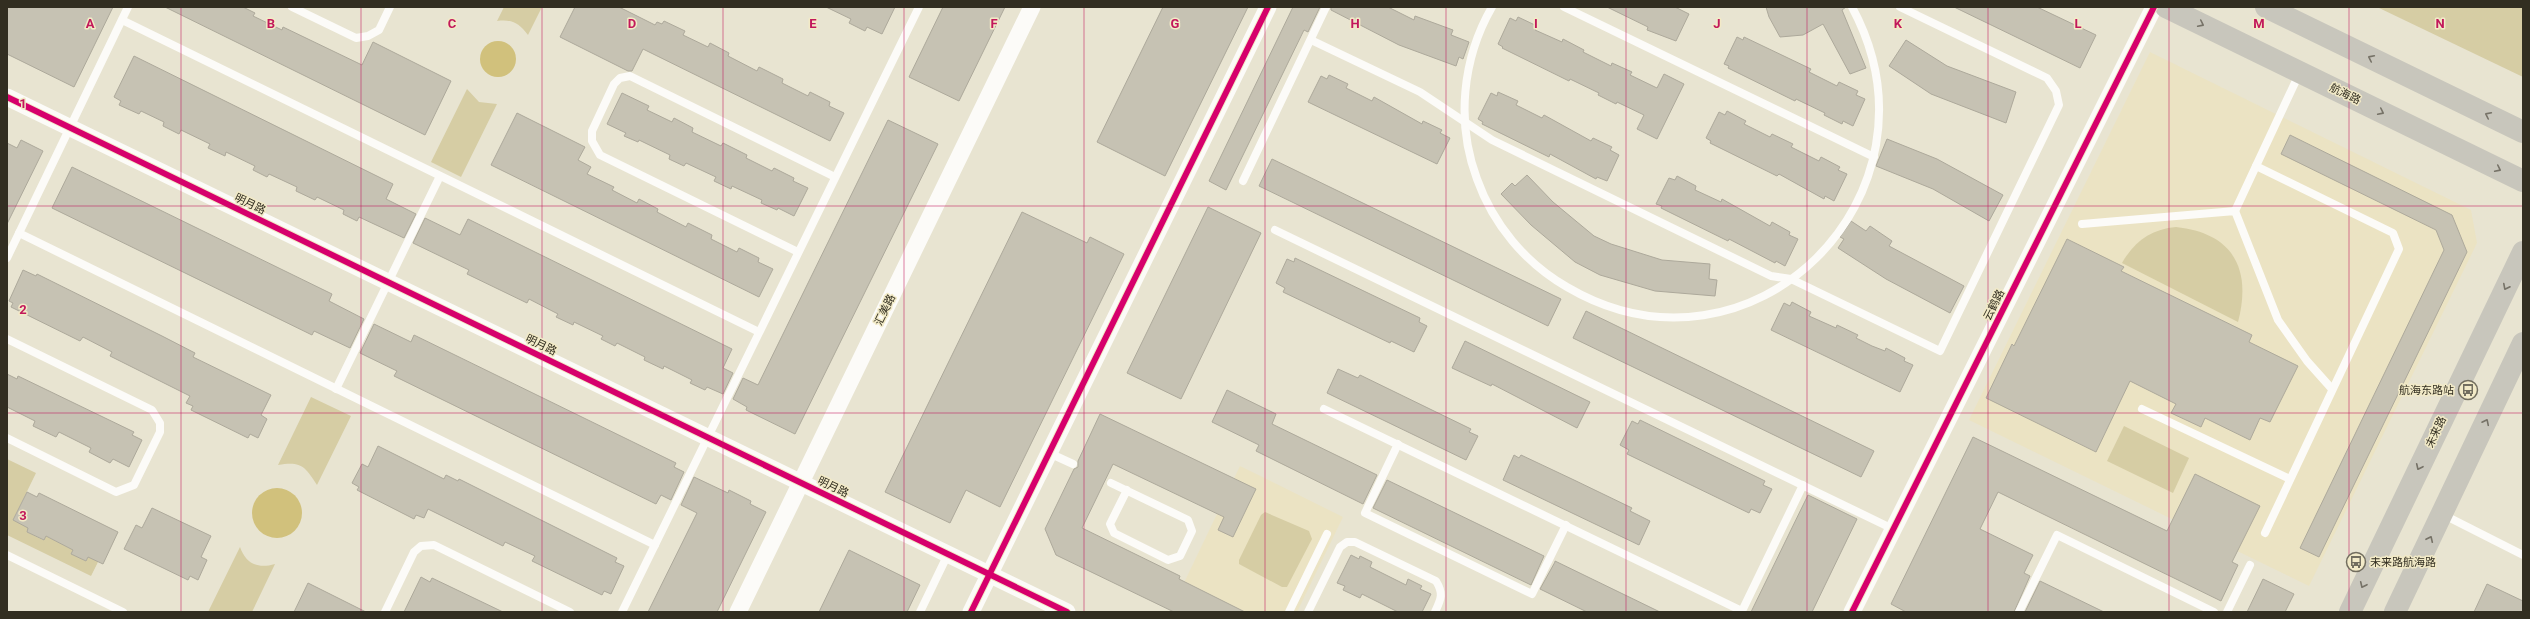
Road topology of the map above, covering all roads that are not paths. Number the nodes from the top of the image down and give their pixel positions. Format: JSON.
{"nodes":[{"id":1,"x":128,"y":7,"type":"edge"},
{"id":2,"x":292,"y":7,"type":"edge"},
{"id":3,"x":390,"y":7,"type":"edge"},
{"id":4,"x":919,"y":7,"type":"edge"},
{"id":5,"x":1032,"y":7,"type":"edge"},
{"id":6,"x":1268,"y":7,"type":"edge"},
{"id":7,"x":1326,"y":7,"type":"edge"},
{"id":8,"x":1492,"y":7,"type":"edge"},
{"id":9,"x":1564,"y":7,"type":"edge"},
{"id":10,"x":1852,"y":7,"type":"edge"},
{"id":11,"x":1900,"y":7,"type":"edge"},
{"id":12,"x":2154,"y":7,"type":"edge"},
{"id":13,"x":2166,"y":7,"type":"edge"},
{"id":14,"x":2266,"y":7,"type":"edge"},
{"id":15,"x":122,"y":20,"type":"junction"},
{"id":16,"x":1311,"y":40,"type":"junction"},
{"id":17,"x":2300,"y":72,"type":"junction"},
{"id":18,"x":7,"y":97,"type":"edge"},
{"id":19,"x":1465,"y":122,"type":"junction"},
{"id":20,"x":69,"y":127,"type":"junction"},
{"id":21,"x":2523,"y":132,"type":"edge"},
{"id":22,"x":1874,"y":157,"type":"junction"},
{"id":23,"x":2256,"y":166,"type":"junction"},
{"id":24,"x":440,"y":176,"type":"junction"},
{"id":25,"x":835,"y":177,"type":"junction"},
{"id":26,"x":1243,"y":181,"type":"dead end"},
{"id":27,"x":2523,"y":181,"type":"edge"},
{"id":28,"x":2235,"y":211,"type":"junction"},
{"id":29,"x":2082,"y":224,"type":"dead end"},
{"id":30,"x":1275,"y":230,"type":"dead end"},
{"id":31,"x":19,"y":233,"type":"junction"},
{"id":32,"x":798,"y":252,"type":"junction"},
{"id":33,"x":2523,"y":252,"type":"edge"},
{"id":34,"x":7,"y":258,"type":"edge"},
{"id":35,"x":1792,"y":279,"type":"junction"},
{"id":36,"x":388,"y":282,"type":"junction"},
{"id":37,"x":759,"y":332,"type":"junction"},
{"id":38,"x":7,"y":339,"type":"edge"},
{"id":39,"x":2523,"y":343,"type":"edge"},
{"id":40,"x":336,"y":389,"type":"junction"},
{"id":41,"x":2332,"y":389,"type":"junction"},
{"id":42,"x":1324,"y":408,"type":"dead end"},
{"id":43,"x":2142,"y":409,"type":"dead end"},
{"id":44,"x":708,"y":437,"type":"junction"},
{"id":45,"x":7,"y":438,"type":"edge"},
{"id":46,"x":1398,"y":444,"type":"junction"},
{"id":47,"x":1049,"y":453,"type":"junction"},
{"id":48,"x":1073,"y":464,"type":"dead end"},
{"id":49,"x":2290,"y":479,"type":"junction"},
{"id":50,"x":1111,"y":482,"type":"dead end"},
{"id":51,"x":800,"y":483,"type":"junction"},
{"id":52,"x":1802,"y":485,"type":"junction"},
{"id":53,"x":1126,"y":490,"type":"junction"},
{"id":54,"x":2442,"y":513,"type":"junction"},
{"id":55,"x":1566,"y":525,"type":"junction"},
{"id":56,"x":1893,"y":529,"type":"junction"},
{"id":57,"x":2265,"y":533,"type":"dead end"},
{"id":58,"x":1327,"y":534,"type":"dead end"},
{"id":59,"x":655,"y":545,"type":"junction"},
{"id":60,"x":948,"y":554,"type":"junction"},
{"id":61,"x":7,"y":555,"type":"edge"},
{"id":62,"x":2523,"y":555,"type":"edge"},
{"id":63,"x":2250,"y":565,"type":"dead end"},
{"id":64,"x":990,"y":575,"type":"junction"},
{"id":65,"x":123,"y":612,"type":"edge"},
{"id":66,"x":385,"y":612,"type":"edge"},
{"id":67,"x":570,"y":612,"type":"edge"},
{"id":68,"x":622,"y":612,"type":"edge"},
{"id":69,"x":738,"y":612,"type":"edge"},
{"id":70,"x":920,"y":612,"type":"edge"},
{"id":71,"x":971,"y":612,"type":"edge"},
{"id":72,"x":1067,"y":612,"type":"edge"},
{"id":73,"x":1289,"y":612,"type":"edge"},
{"id":74,"x":1308,"y":612,"type":"edge"},
{"id":75,"x":1435,"y":612,"type":"edge"},
{"id":76,"x":1852,"y":612,"type":"edge"},
{"id":77,"x":2019,"y":612,"type":"edge"},
{"id":78,"x":2214,"y":612,"type":"edge"},
{"id":79,"x":2227,"y":612,"type":"edge"},
{"id":80,"x":2350,"y":612,"type":"edge"},
{"id":81,"x":2395,"y":612,"type":"edge"}],
"edges":[{"from":1,"to":15,"type":"lane"},
{"from":2,"to":3,"type":"lane"},
{"from":4,"to":25,"type":"lane"},
{"from":5,"to":51,"type":"street","name":"汇美路"},
{"from":6,"to":47,"type":"street"},
{"from":7,"to":16,"type":"lane"},
{"from":8,"to":19,"type":"lane"},
{"from":9,"to":22,"type":"lane"},
{"from":10,"to":22,"type":"lane"},
{"from":11,"to":35,"type":"lane"},
{"from":12,"to":56,"type":"street","name":"云鹤路"},
{"from":13,"to":17,"type":"main road","name":"航海路","one_way":true},
{"from":21,"to":14,"type":"main road","one_way":true},
{"from":15,"to":20,"type":"lane"},
{"from":15,"to":24,"type":"lane"},
{"from":16,"to":19,"type":"lane"},
{"from":16,"to":26,"type":"lane"},
{"from":17,"to":23,"type":"lane"},
{"from":17,"to":27,"type":"main road","name":"航海路","one_way":true},
{"from":18,"to":20,"type":"street","name":"明月路"},
{"from":19,"to":35,"type":"lane"},
{"from":19,"to":35,"type":"lane"},
{"from":20,"to":31,"type":"lane"},
{"from":20,"to":36,"type":"street","name":"明月路"},
{"from":22,"to":35,"type":"lane"},
{"from":23,"to":28,"type":"lane"},
{"from":23,"to":41,"type":"lane"},
{"from":24,"to":36,"type":"lane"},
{"from":24,"to":37,"type":"lane"},
{"from":25,"to":32,"type":"lane"},
{"from":25,"to":32,"type":"lane"},
{"from":28,"to":29,"type":"lane"},
{"from":28,"to":41,"type":"lane"},
{"from":30,"to":52,"type":"lane"},
{"from":31,"to":34,"type":"lane"},
{"from":31,"to":40,"type":"lane"},
{"from":32,"to":37,"type":"lane"},
{"from":33,"to":80,"type":"main road","name":"未来路","one_way":true},
{"from":36,"to":40,"type":"lane"},
{"from":36,"to":44,"type":"street","name":"明月路"},
{"from":37,"to":44,"type":"lane"},
{"from":38,"to":45,"type":"lane"},
{"from":54,"to":39,"type":"main road","one_way":true},
{"from":40,"to":59,"type":"lane"},
{"from":41,"to":49,"type":"lane"},
{"from":42,"to":46,"type":"lane"},
{"from":43,"to":49,"type":"lane"},
{"from":44,"to":51,"type":"street","name":"明月路"},
{"from":44,"to":59,"type":"lane"},
{"from":46,"to":55,"type":"lane"},
{"from":46,"to":55,"type":"lane"},
{"from":47,"to":48,"type":"lane"},
{"from":47,"to":64,"type":"street"},
{"from":49,"to":57,"type":"lane"},
{"from":50,"to":53,"type":"lane"},
{"from":51,"to":60,"type":"street","name":"明月路"},
{"from":51,"to":69,"type":"street","name":"汇美路"},
{"from":52,"to":55,"type":"lane"},
{"from":52,"to":56,"type":"lane"},
{"from":53,"to":53,"type":"lane"},
{"from":54,"to":62,"type":"lane"},
{"from":81,"to":54,"type":"main road","one_way":true},
{"from":56,"to":76,"type":"street","name":"云鹤路"},
{"from":58,"to":73,"type":"lane"},
{"from":59,"to":68,"type":"lane"},
{"from":60,"to":64,"type":"street","name":"明月路"},
{"from":60,"to":70,"type":"lane"},
{"from":61,"to":65,"type":"lane"},
{"from":63,"to":79,"type":"lane"},
{"from":64,"to":71,"type":"street"},
{"from":64,"to":72,"type":"street","name":"明月路"},
{"from":66,"to":67,"type":"lane"},
{"from":74,"to":75,"type":"lane"},
{"from":77,"to":78,"type":"lane"}]}
